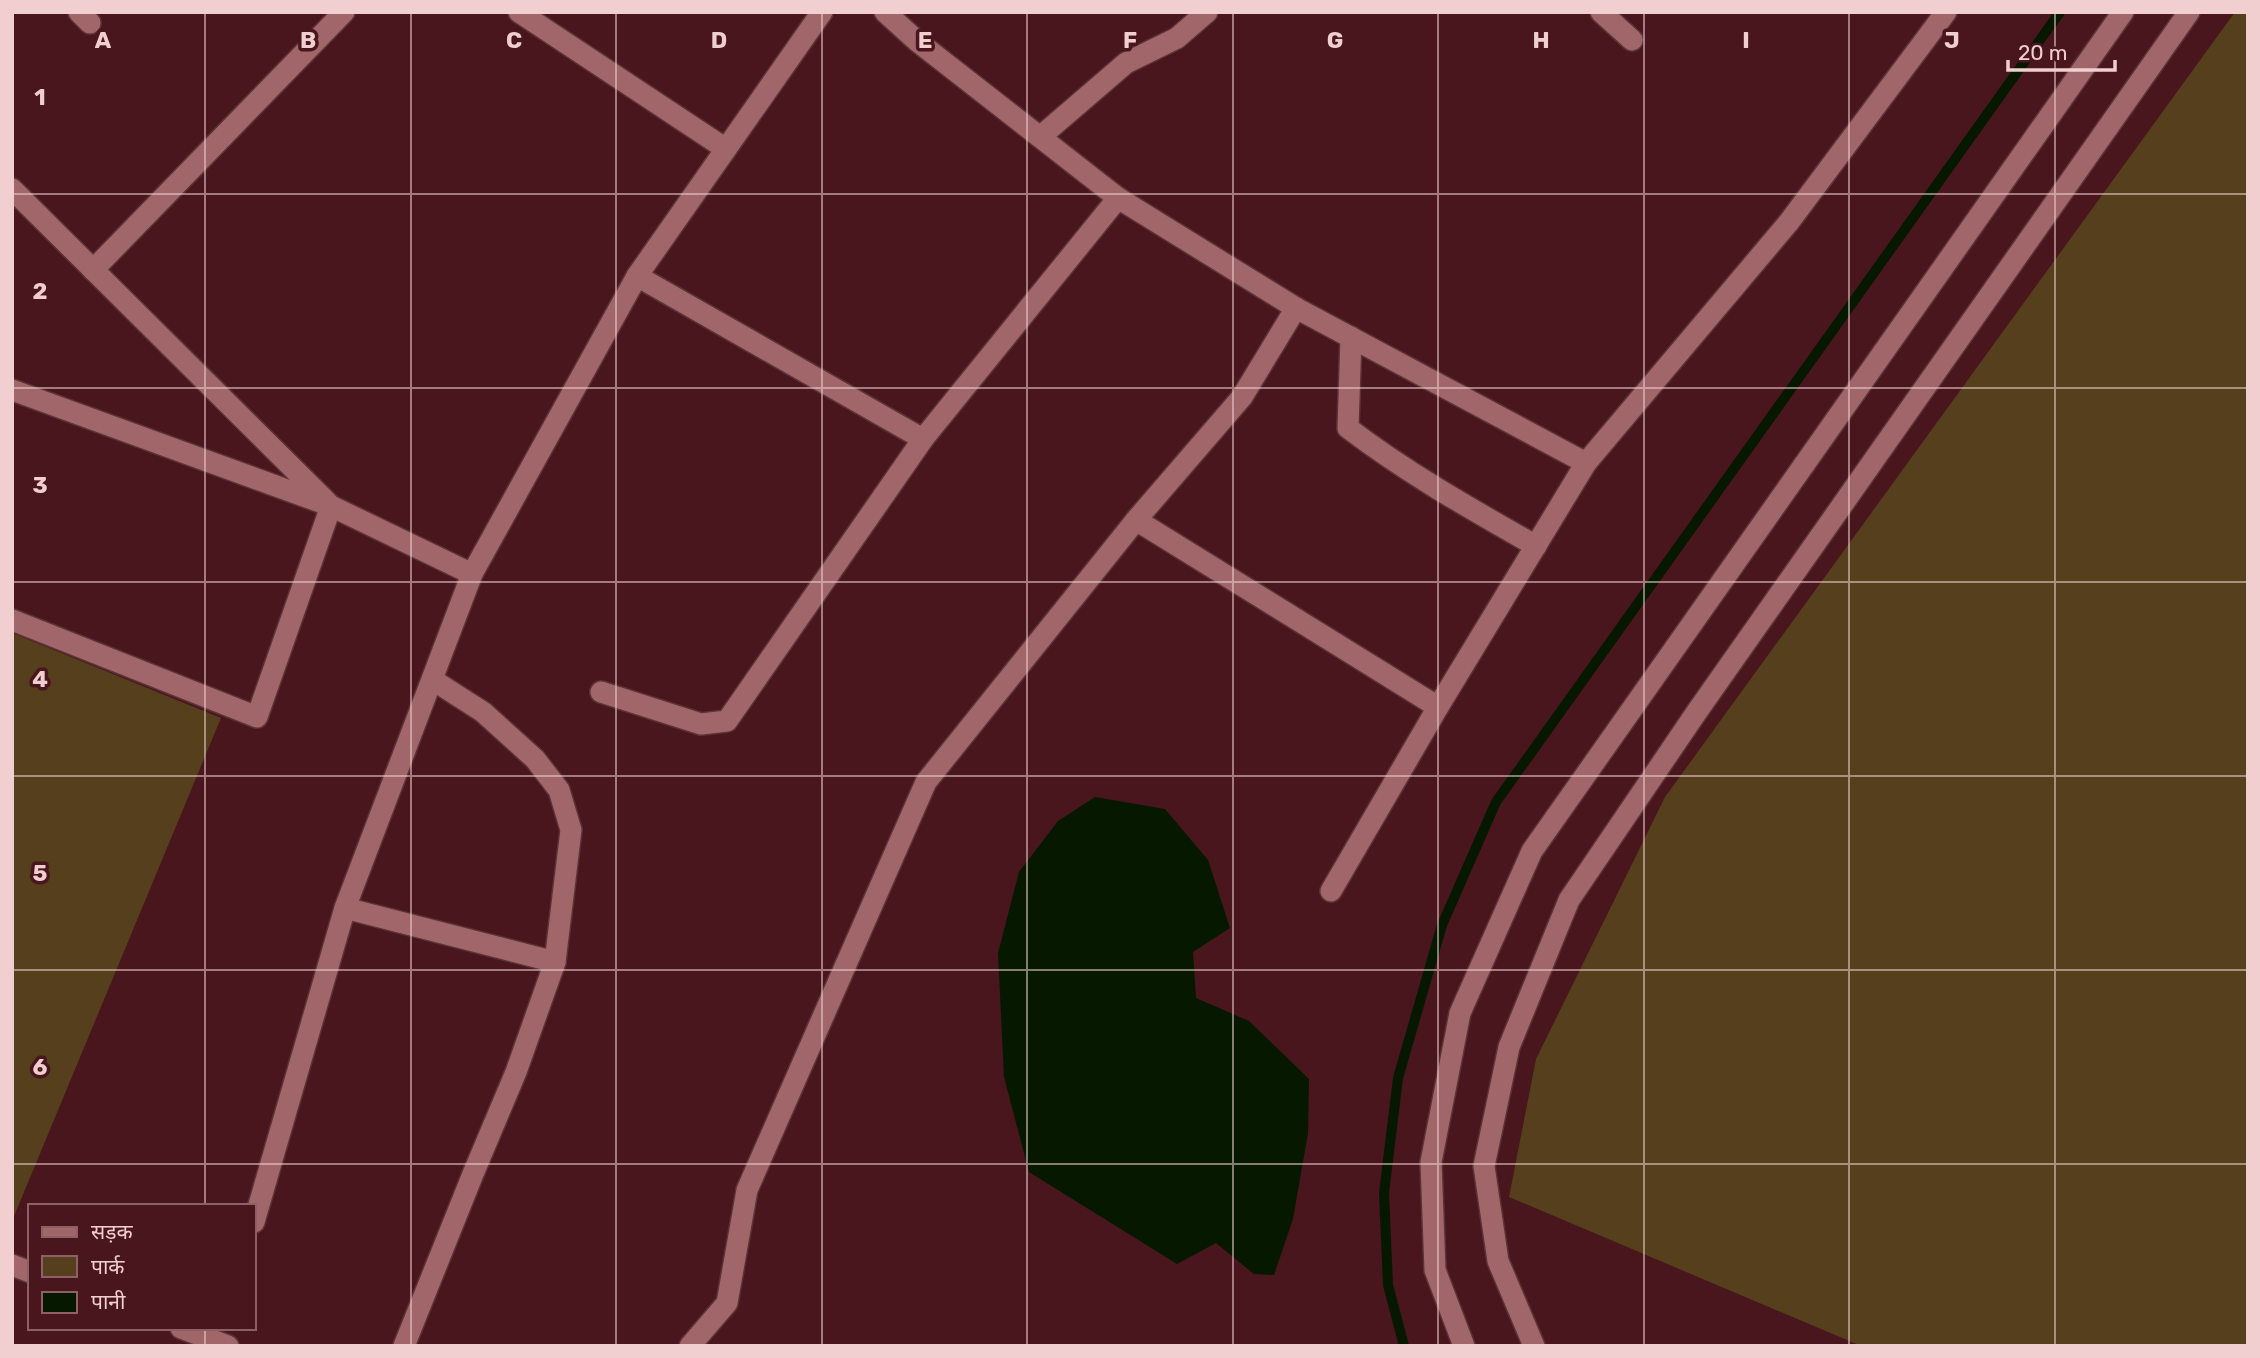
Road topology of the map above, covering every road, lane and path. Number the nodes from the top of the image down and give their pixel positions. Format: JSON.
{"nodes":[{"id":1,"x":344,"y":12,"type":"edge"},
{"id":2,"x":519,"y":12,"type":"edge"},
{"id":3,"x":822,"y":12,"type":"edge"},
{"id":4,"x":885,"y":12,"type":"edge"},
{"id":5,"x":1207,"y":12,"type":"edge"},
{"id":6,"x":1601,"y":12,"type":"edge"},
{"id":7,"x":1946,"y":12,"type":"edge"},
{"id":8,"x":2123,"y":12,"type":"edge"},
{"id":9,"x":2189,"y":12,"type":"edge"},
{"id":10,"x":1632,"y":40,"type":"dead end"},
{"id":11,"x":1040,"y":137,"type":"junction"},
{"id":12,"x":726,"y":149,"type":"junction"},
{"id":13,"x":12,"y":189,"type":"edge"},
{"id":14,"x":1118,"y":198,"type":"junction"},
{"id":15,"x":93,"y":270,"type":"junction"},
{"id":16,"x":637,"y":276,"type":"junction"},
{"id":17,"x":1296,"y":308,"type":"junction"},
{"id":18,"x":1351,"y":337,"type":"junction"},
{"id":19,"x":12,"y":390,"type":"edge"},
{"id":20,"x":923,"y":439,"type":"junction"},
{"id":21,"x":1586,"y":463,"type":"junction"},
{"id":22,"x":331,"y":506,"type":"junction"},
{"id":23,"x":1136,"y":520,"type":"junction"},
{"id":24,"x":1536,"y":546,"type":"junction"},
{"id":25,"x":472,"y":574,"type":"junction"},
{"id":26,"x":12,"y":620,"type":"edge"},
{"id":27,"x":433,"y":680,"type":"junction"},
{"id":28,"x":601,"y":692,"type":"dead end"},
{"id":29,"x":1438,"y":707,"type":"junction"},
{"id":30,"x":1331,"y":891,"type":"dead end"},
{"id":31,"x":345,"y":908,"type":"junction"},
{"id":32,"x":555,"y":962,"type":"junction"},
{"id":33,"x":256,"y":1215,"type":"edge"},
{"id":34,"x":189,"y":1330,"type":"edge"},
{"id":35,"x":223,"y":1339,"type":"edge"},
{"id":36,"x":404,"y":1346,"type":"edge"},
{"id":37,"x":690,"y":1346,"type":"edge"},
{"id":38,"x":1464,"y":1346,"type":"edge"},
{"id":39,"x":1534,"y":1346,"type":"edge"}],
"edges":[{"from":1,"to":15,"type":"street"},
{"from":2,"to":12,"type":"street"},
{"from":3,"to":12,"type":"street"},
{"from":4,"to":11,"type":"street"},
{"from":5,"to":11,"type":"street"},
{"from":6,"to":10,"type":"street"},
{"from":7,"to":21,"type":"street"},
{"from":8,"to":38,"type":"street"},
{"from":9,"to":39,"type":"street"},
{"from":11,"to":14,"type":"street"},
{"from":12,"to":16,"type":"street"},
{"from":13,"to":15,"type":"street"},
{"from":14,"to":17,"type":"street"},
{"from":14,"to":20,"type":"street"},
{"from":15,"to":22,"type":"street"},
{"from":16,"to":20,"type":"street"},
{"from":16,"to":25,"type":"street"},
{"from":17,"to":18,"type":"street"},
{"from":17,"to":23,"type":"street"},
{"from":18,"to":21,"type":"street"},
{"from":18,"to":24,"type":"street"},
{"from":19,"to":22,"type":"street"},
{"from":20,"to":28,"type":"street"},
{"from":21,"to":24,"type":"street"},
{"from":22,"to":25,"type":"street"},
{"from":22,"to":26,"type":"street"},
{"from":23,"to":29,"type":"street"},
{"from":23,"to":37,"type":"street"},
{"from":24,"to":29,"type":"street"},
{"from":25,"to":27,"type":"street"},
{"from":27,"to":31,"type":"street"},
{"from":27,"to":32,"type":"street"},
{"from":29,"to":30,"type":"street"},
{"from":31,"to":32,"type":"street"},
{"from":31,"to":33,"type":"street"},
{"from":32,"to":36,"type":"street"},
{"from":34,"to":35,"type":"street"}]}
